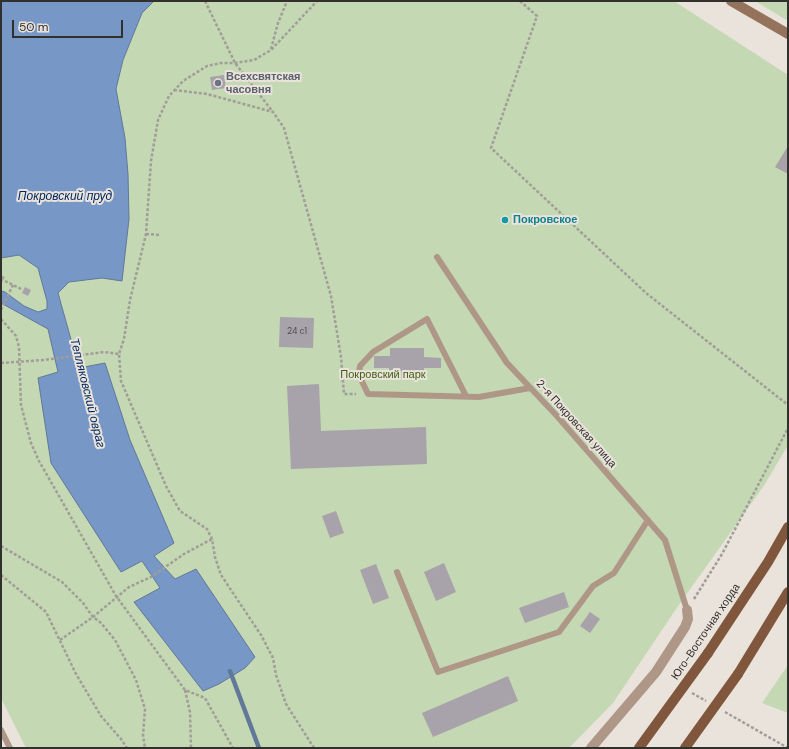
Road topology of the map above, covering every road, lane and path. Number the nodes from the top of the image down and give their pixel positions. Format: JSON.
{"nodes":[{"id":1,"x":205,"y":1,"type":"edge"},
{"id":2,"x":287,"y":1,"type":"edge"},
{"id":3,"x":520,"y":1,"type":"edge"},
{"id":4,"x":731,"y":1,"type":"edge"},
{"id":5,"x":315,"y":2,"type":"edge"},
{"id":6,"x":788,"y":34,"type":"edge"},
{"id":7,"x":271,"y":50,"type":"junction"},
{"id":8,"x":235,"y":63,"type":"junction"},
{"id":9,"x":174,"y":90,"type":"junction"},
{"id":10,"x":273,"y":112,"type":"junction"},
{"id":11,"x":146,"y":234,"type":"junction"},
{"id":12,"x":160,"y":235,"type":"dead end"},
{"id":13,"x":437,"y":257,"type":"dead end"},
{"id":14,"x":5,"y":281,"type":"dead end"},
{"id":15,"x":13,"y":285,"type":"junction"},
{"id":16,"x":21,"y":290,"type":"dead end"},
{"id":17,"x":1,"y":310,"type":"edge"},
{"id":18,"x":1,"y":318,"type":"edge"},
{"id":19,"x":119,"y":354,"type":"junction"},
{"id":20,"x":18,"y":361,"type":"junction"},
{"id":21,"x":1,"y":363,"type":"edge"},
{"id":22,"x":530,"y":388,"type":"junction"},
{"id":23,"x":368,"y":394,"type":"junction"},
{"id":24,"x":466,"y":396,"type":"junction"},
{"id":25,"x":788,"y":405,"type":"edge"},
{"id":26,"x":788,"y":428,"type":"edge"},
{"id":27,"x":648,"y":520,"type":"junction"},
{"id":28,"x":788,"y":526,"type":"edge"},
{"id":29,"x":212,"y":539,"type":"junction"},
{"id":30,"x":1,"y":546,"type":"edge"},
{"id":31,"x":397,"y":572,"type":"dead end"},
{"id":32,"x":1,"y":576,"type":"edge"},
{"id":33,"x":788,"y":592,"type":"edge"},
{"id":34,"x":116,"y":596,"type":"junction"},
{"id":35,"x":687,"y":610,"type":"junction"},
{"id":36,"x":93,"y":617,"type":"junction"},
{"id":37,"x":60,"y":640,"type":"junction"},
{"id":38,"x":185,"y":690,"type":"junction"},
{"id":39,"x":1,"y":730,"type":"edge"},
{"id":40,"x":788,"y":744,"type":"edge"},
{"id":41,"x":593,"y":747,"type":"edge"},
{"id":42,"x":10,"y":748,"type":"edge"},
{"id":43,"x":127,"y":748,"type":"edge"},
{"id":44,"x":145,"y":748,"type":"edge"},
{"id":45,"x":191,"y":748,"type":"edge"},
{"id":46,"x":232,"y":748,"type":"edge"},
{"id":47,"x":314,"y":748,"type":"edge"},
{"id":48,"x":639,"y":748,"type":"edge"},
{"id":49,"x":685,"y":748,"type":"edge"},
{"id":50,"x":788,"y":748,"type":"edge"}],
"edges":[{"from":1,"to":8,"type":"path"},
{"from":2,"to":7,"type":"path"},
{"from":3,"to":25,"type":"path"},
{"from":4,"to":6,"type":"main road"},
{"from":5,"to":7,"type":"path"},
{"from":7,"to":8,"type":"path"},
{"from":8,"to":9,"type":"path"},
{"from":8,"to":10,"type":"path"},
{"from":9,"to":10,"type":"path"},
{"from":9,"to":11,"type":"path"},
{"from":10,"to":23,"type":"path"},
{"from":11,"to":12,"type":"path"},
{"from":11,"to":19,"type":"path"},
{"from":13,"to":22,"type":"lane","name":"2-я Покровская улица"},
{"from":14,"to":15,"type":"path"},
{"from":15,"to":16,"type":"path"},
{"from":15,"to":17,"type":"path"},
{"from":18,"to":20,"type":"path"},
{"from":19,"to":20,"type":"path"},
{"from":19,"to":29,"type":"path"},
{"from":20,"to":21,"type":"path"},
{"from":20,"to":34,"type":"path"},
{"from":22,"to":24,"type":"lane"},
{"from":22,"to":27,"type":"lane","name":"2-я Покровская улица"},
{"from":23,"to":24,"type":"lane"},
{"from":23,"to":24,"type":"lane"},
{"from":26,"to":35,"type":"path"},
{"from":27,"to":31,"type":"lane"},
{"from":27,"to":35,"type":"lane","name":"2-я Покровская улица"},
{"from":28,"to":48,"type":"main road","name":"Юго-Восточная хорда","bridge":true},
{"from":29,"to":34,"type":"path"},
{"from":29,"to":47,"type":"path"},
{"from":30,"to":36,"type":"path"},
{"from":32,"to":37,"type":"path"},
{"from":33,"to":49,"type":"main road","bridge":true},
{"from":34,"to":36,"type":"path"},
{"from":34,"to":38,"type":"path"},
{"from":35,"to":41,"type":"street"},
{"from":36,"to":37,"type":"path"},
{"from":36,"to":44,"type":"path"},
{"from":37,"to":43,"type":"path"},
{"from":38,"to":45,"type":"path"},
{"from":38,"to":46,"type":"path"},
{"from":39,"to":42,"type":"lane"},
{"from":40,"to":50,"type":"path"}]}
